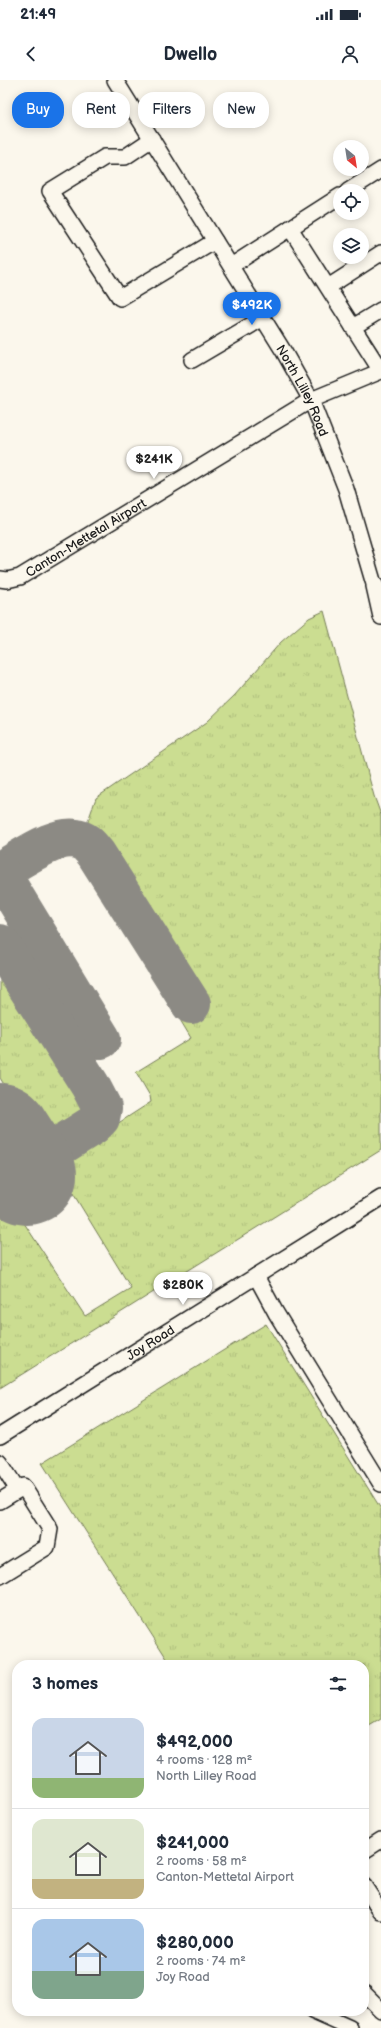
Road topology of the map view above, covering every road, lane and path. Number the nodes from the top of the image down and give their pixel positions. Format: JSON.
{"nodes":[{"id":1,"x":115,"y":80,"type":"edge"},
{"id":2,"x":152,"y":139,"type":"junction"},
{"id":3,"x":381,"y":170,"type":"edge"},
{"id":4,"x":359,"y":184,"type":"edge"},
{"id":5,"x":333,"y":200,"type":"edge"},
{"id":6,"x":290,"y":228,"type":"junction"},
{"id":7,"x":215,"y":240,"type":"junction"},
{"id":8,"x":381,"y":253,"type":"edge"},
{"id":9,"x":231,"y":266,"type":"junction"},
{"id":10,"x":328,"y":287,"type":"junction"},
{"id":11,"x":381,"y":310,"type":"edge"},
{"id":12,"x":263,"y":318,"type":"junction"},
{"id":13,"x":353,"y":327,"type":"junction"},
{"id":14,"x":192,"y":360,"type":"dead end"},
{"id":15,"x":381,"y":371,"type":"edge"},
{"id":16,"x":311,"y":400,"type":"junction"},
{"id":17,"x":0,"y":579,"type":"edge"},
{"id":18,"x":372,"y":581,"type":"junction"},
{"id":19,"x":381,"y":595,"type":"edge"},
{"id":20,"x":381,"y":617,"type":"edge"},
{"id":21,"x":381,"y":1198,"type":"edge"},
{"id":22,"x":256,"y":1276,"type":"junction"},
{"id":23,"x":0,"y":1436,"type":"edge"},
{"id":24,"x":0,"y":1462,"type":"edge"},
{"id":25,"x":381,"y":1484,"type":"edge"},
{"id":26,"x":18,"y":1490,"type":"junction"},
{"id":27,"x":0,"y":1500,"type":"edge"},
{"id":28,"x":0,"y":1576,"type":"edge"},
{"id":29,"x":381,"y":1840,"type":"edge"},
{"id":30,"x":369,"y":1848,"type":"edge"},
{"id":31,"x":369,"y":1894,"type":"edge"},
{"id":32,"x":381,"y":1912,"type":"edge"},
{"id":33,"x":369,"y":1998,"type":"edge"},
{"id":34,"x":381,"y":2010,"type":"edge"},
{"id":35,"x":323,"y":2016,"type":"edge"},
{"id":36,"x":350,"y":2028,"type":"edge"}],
"edges":[{"from":1,"to":2,"type":"street","name":"North Lilley Road"},
{"from":2,"to":7,"type":"street","name":"North Lilley Road"},
{"from":2,"to":7,"type":"street"},
{"from":3,"to":4,"type":"street"},
{"from":5,"to":6,"type":"street"},
{"from":6,"to":9,"type":"street"},
{"from":6,"to":10,"type":"street"},
{"from":7,"to":9,"type":"street","name":"North Lilley Road"},
{"from":8,"to":10,"type":"street"},
{"from":9,"to":12,"type":"street","name":"North Lilley Road"},
{"from":10,"to":13,"type":"street"},
{"from":11,"to":13,"type":"street"},
{"from":12,"to":14,"type":"street"},
{"from":12,"to":16,"type":"street","name":"North Lilley Road"},
{"from":13,"to":15,"type":"street"},
{"from":15,"to":16,"type":"street","name":"Canton-Mettetal Airport"},
{"from":16,"to":17,"type":"street","name":"Canton-Mettetal Airport"},
{"from":16,"to":18,"type":"street","name":"North Lilley Road"},
{"from":18,"to":19,"type":"street","name":"North Lilley Road"},
{"from":18,"to":20,"type":"street"},
{"from":21,"to":22,"type":"street","name":"Joy Road"},
{"from":22,"to":23,"type":"street","name":"Joy Road"},
{"from":22,"to":25,"type":"street"},
{"from":24,"to":26,"type":"street"},
{"from":26,"to":27,"type":"street"},
{"from":26,"to":28,"type":"street"},
{"from":29,"to":30,"type":"street"},
{"from":31,"to":32,"type":"street"},
{"from":33,"to":34,"type":"street"},
{"from":35,"to":36,"type":"street"}]}
